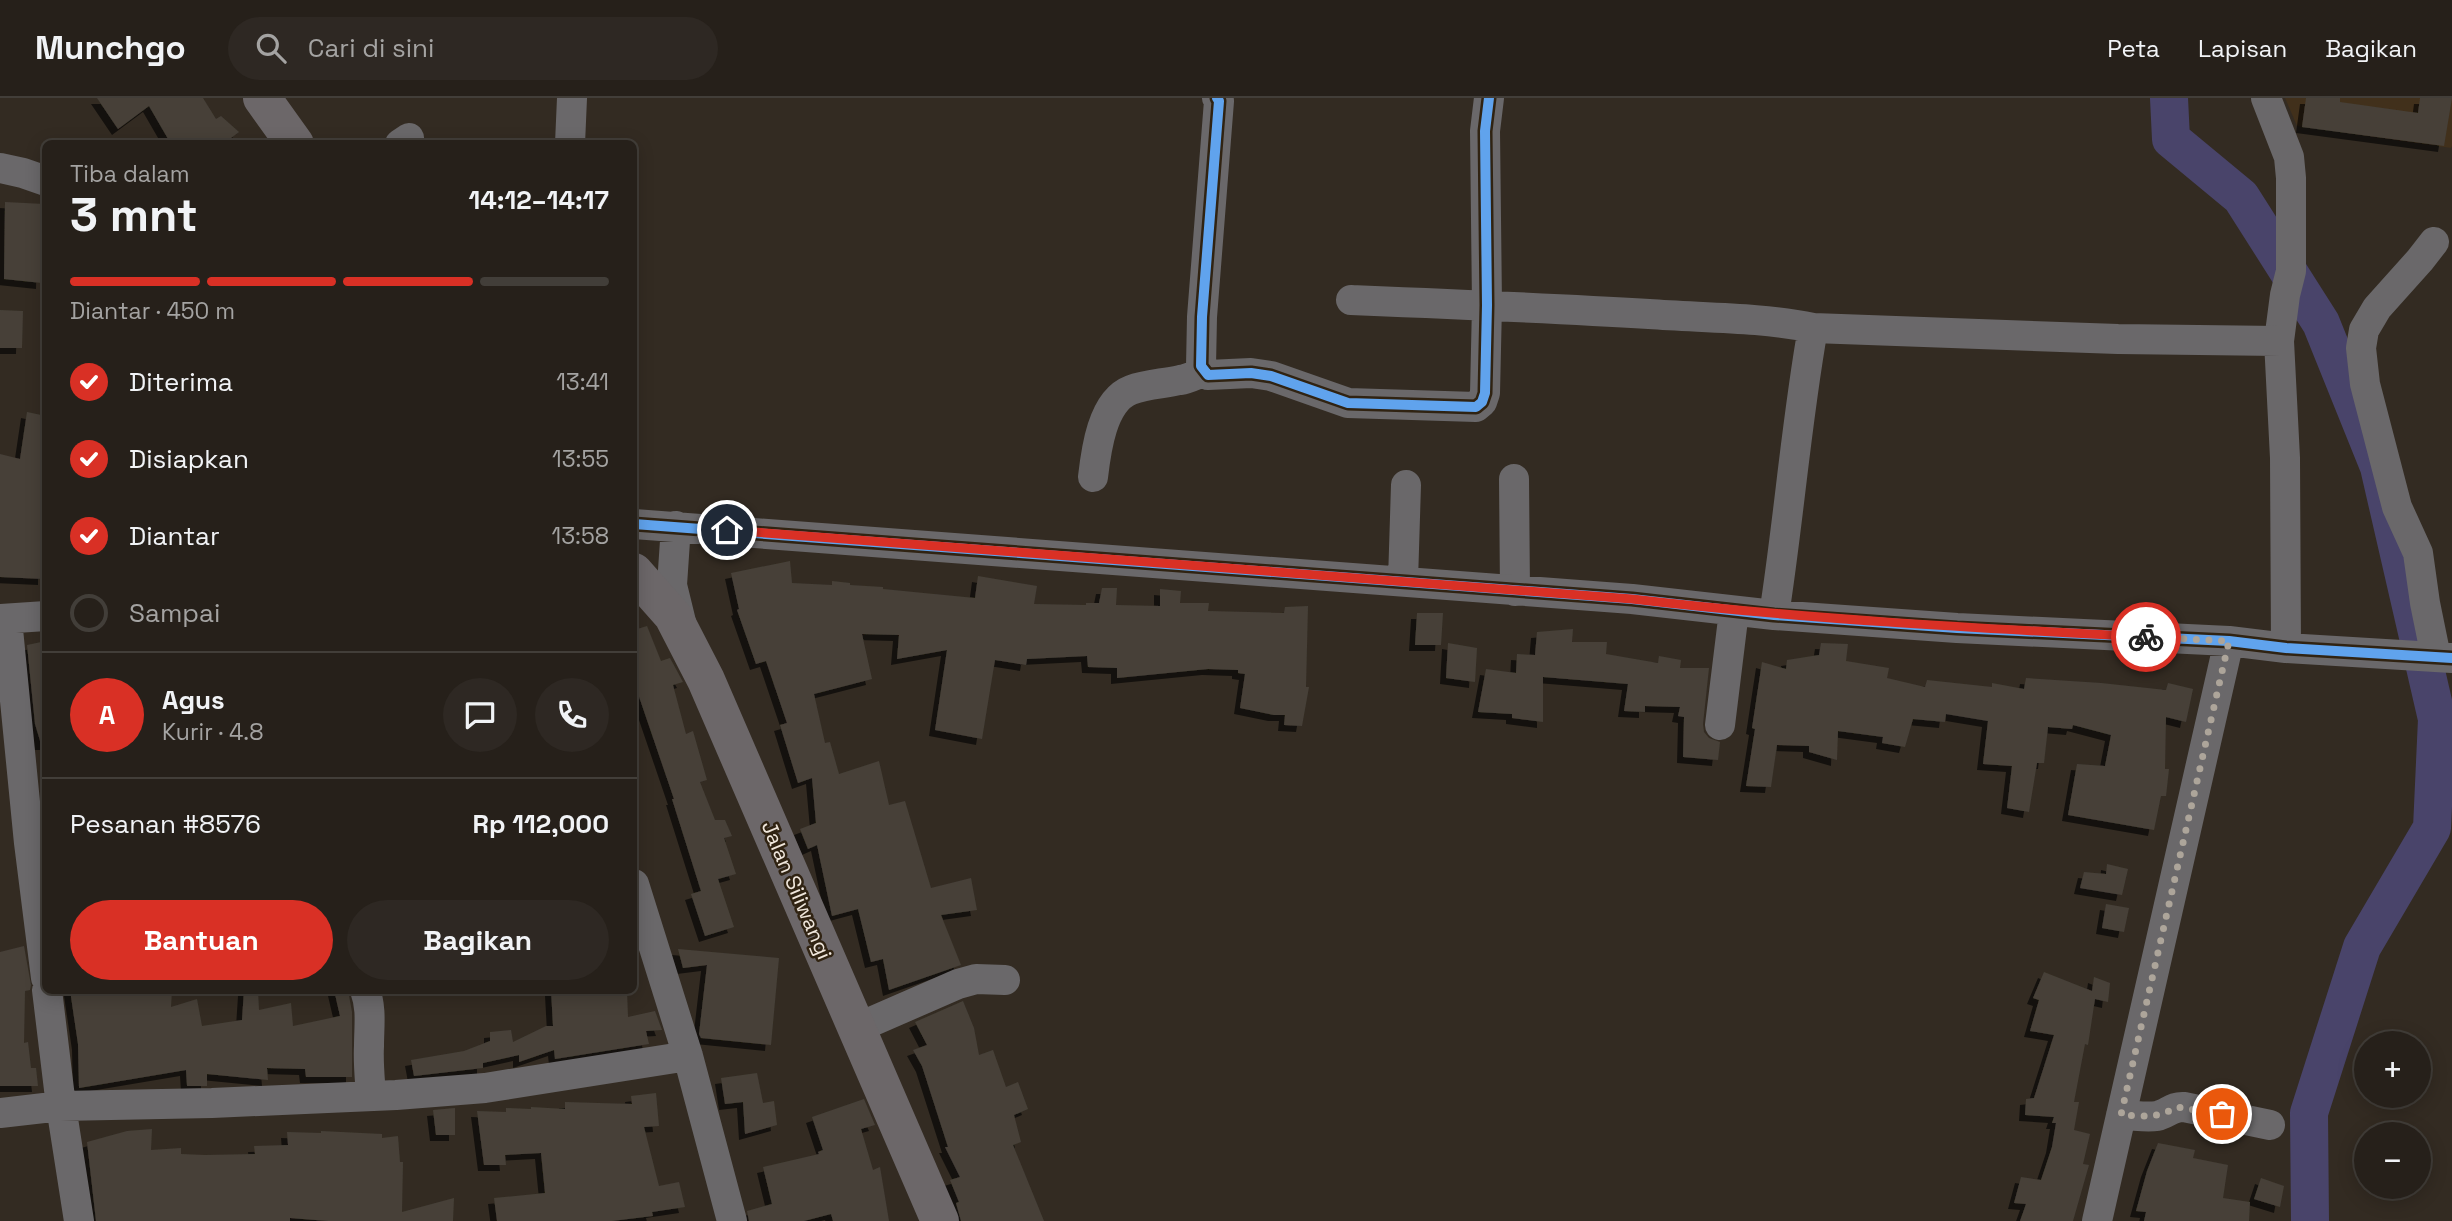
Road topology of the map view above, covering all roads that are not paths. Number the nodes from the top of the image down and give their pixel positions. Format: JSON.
{"nodes":[{"id":1,"x":262,"y":98,"type":"edge"},
{"id":2,"x":572,"y":98,"type":"edge"},
{"id":3,"x":1217,"y":98,"type":"edge"},
{"id":4,"x":1489,"y":98,"type":"edge"},
{"id":5,"x":2266,"y":98,"type":"edge"},
{"id":6,"x":292,"y":140,"type":"edge"},
{"id":7,"x":570,"y":140,"type":"edge"},
{"id":8,"x":0,"y":168,"type":"edge"},
{"id":9,"x":42,"y":180,"type":"edge"},
{"id":10,"x":2434,"y":242,"type":"dead end"},
{"id":11,"x":1351,"y":300,"type":"dead end"},
{"id":12,"x":1487,"y":305,"type":"junction"},
{"id":13,"x":1813,"y":328,"type":"junction"},
{"id":14,"x":2279,"y":341,"type":"junction"},
{"id":15,"x":1205,"y":371,"type":"junction"},
{"id":16,"x":1093,"y":477,"type":"dead end"},
{"id":17,"x":1514,"y":480,"type":"dead end"},
{"id":18,"x":1406,"y":485,"type":"dead end"},
{"id":19,"x":637,"y":524,"type":"edge"},
{"id":20,"x":676,"y":526,"type":"junction"},
{"id":21,"x":637,"y":575,"type":"edge"},
{"id":22,"x":1403,"y":581,"type":"junction"},
{"id":23,"x":1515,"y":591,"type":"junction"},
{"id":24,"x":1734,"y":611,"type":"junction"},
{"id":25,"x":1774,"y":615,"type":"junction"},
{"id":26,"x":42,"y":616,"type":"edge"},
{"id":27,"x":4,"y":619,"type":"edge"},
{"id":28,"x":684,"y":634,"type":"junction"},
{"id":29,"x":2229,"y":641,"type":"junction"},
{"id":30,"x":2286,"y":648,"type":"junction"},
{"id":31,"x":2433,"y":657,"type":"edge"},
{"id":32,"x":1720,"y":725,"type":"dead end"},
{"id":33,"x":637,"y":894,"type":"edge"},
{"id":34,"x":42,"y":945,"type":"edge"},
{"id":35,"x":1005,"y":980,"type":"dead end"},
{"id":36,"x":47,"y":994,"type":"edge"},
{"id":37,"x":366,"y":994,"type":"edge"},
{"id":38,"x":857,"y":1028,"type":"junction"},
{"id":39,"x":688,"y":1056,"type":"junction"},
{"id":40,"x":393,"y":1095,"type":"junction"},
{"id":41,"x":61,"y":1106,"type":"junction"},
{"id":42,"x":0,"y":1113,"type":"edge"},
{"id":43,"x":2121,"y":1115,"type":"junction"},
{"id":44,"x":2270,"y":1125,"type":"dead end"},
{"id":45,"x":727,"y":1220,"type":"edge"},
{"id":46,"x":79,"y":1221,"type":"edge"},
{"id":47,"x":940,"y":1221,"type":"edge"},
{"id":48,"x":2097,"y":1221,"type":"edge"}],
"edges":[{"from":1,"to":6,"type":"main road"},
{"from":2,"to":7,"type":"street"},
{"from":3,"to":15,"type":"street"},
{"from":4,"to":12,"type":"street"},
{"from":5,"to":14,"type":"street"},
{"from":8,"to":9,"type":"street"},
{"from":10,"to":31,"type":"street"},
{"from":11,"to":12,"type":"street"},
{"from":12,"to":13,"type":"street"},
{"from":12,"to":15,"type":"street"},
{"from":13,"to":14,"type":"street"},
{"from":13,"to":25,"type":"street"},
{"from":14,"to":30,"type":"street"},
{"from":15,"to":16,"type":"street"},
{"from":17,"to":23,"type":"street"},
{"from":18,"to":22,"type":"street"},
{"from":19,"to":20,"type":"street"},
{"from":20,"to":22,"type":"street"},
{"from":20,"to":28,"type":"street"},
{"from":21,"to":28,"type":"main road","name":"Jalan Siliwangi"},
{"from":22,"to":23,"type":"street"},
{"from":23,"to":24,"type":"street"},
{"from":24,"to":25,"type":"street"},
{"from":24,"to":32,"type":"street"},
{"from":25,"to":29,"type":"street"},
{"from":26,"to":27,"type":"street"},
{"from":27,"to":34,"type":"street"},
{"from":28,"to":38,"type":"main road","name":"Jalan Siliwangi"},
{"from":29,"to":30,"type":"street"},
{"from":29,"to":43,"type":"street"},
{"from":30,"to":31,"type":"street"},
{"from":33,"to":39,"type":"street"},
{"from":35,"to":38,"type":"street"},
{"from":36,"to":41,"type":"street"},
{"from":37,"to":40,"type":"street"},
{"from":38,"to":47,"type":"main road","name":"Jalan Siliwangi"},
{"from":39,"to":40,"type":"street"},
{"from":39,"to":45,"type":"street"},
{"from":40,"to":41,"type":"street"},
{"from":41,"to":42,"type":"street"},
{"from":41,"to":46,"type":"street"},
{"from":43,"to":44,"type":"street"},
{"from":43,"to":48,"type":"street"}]}
